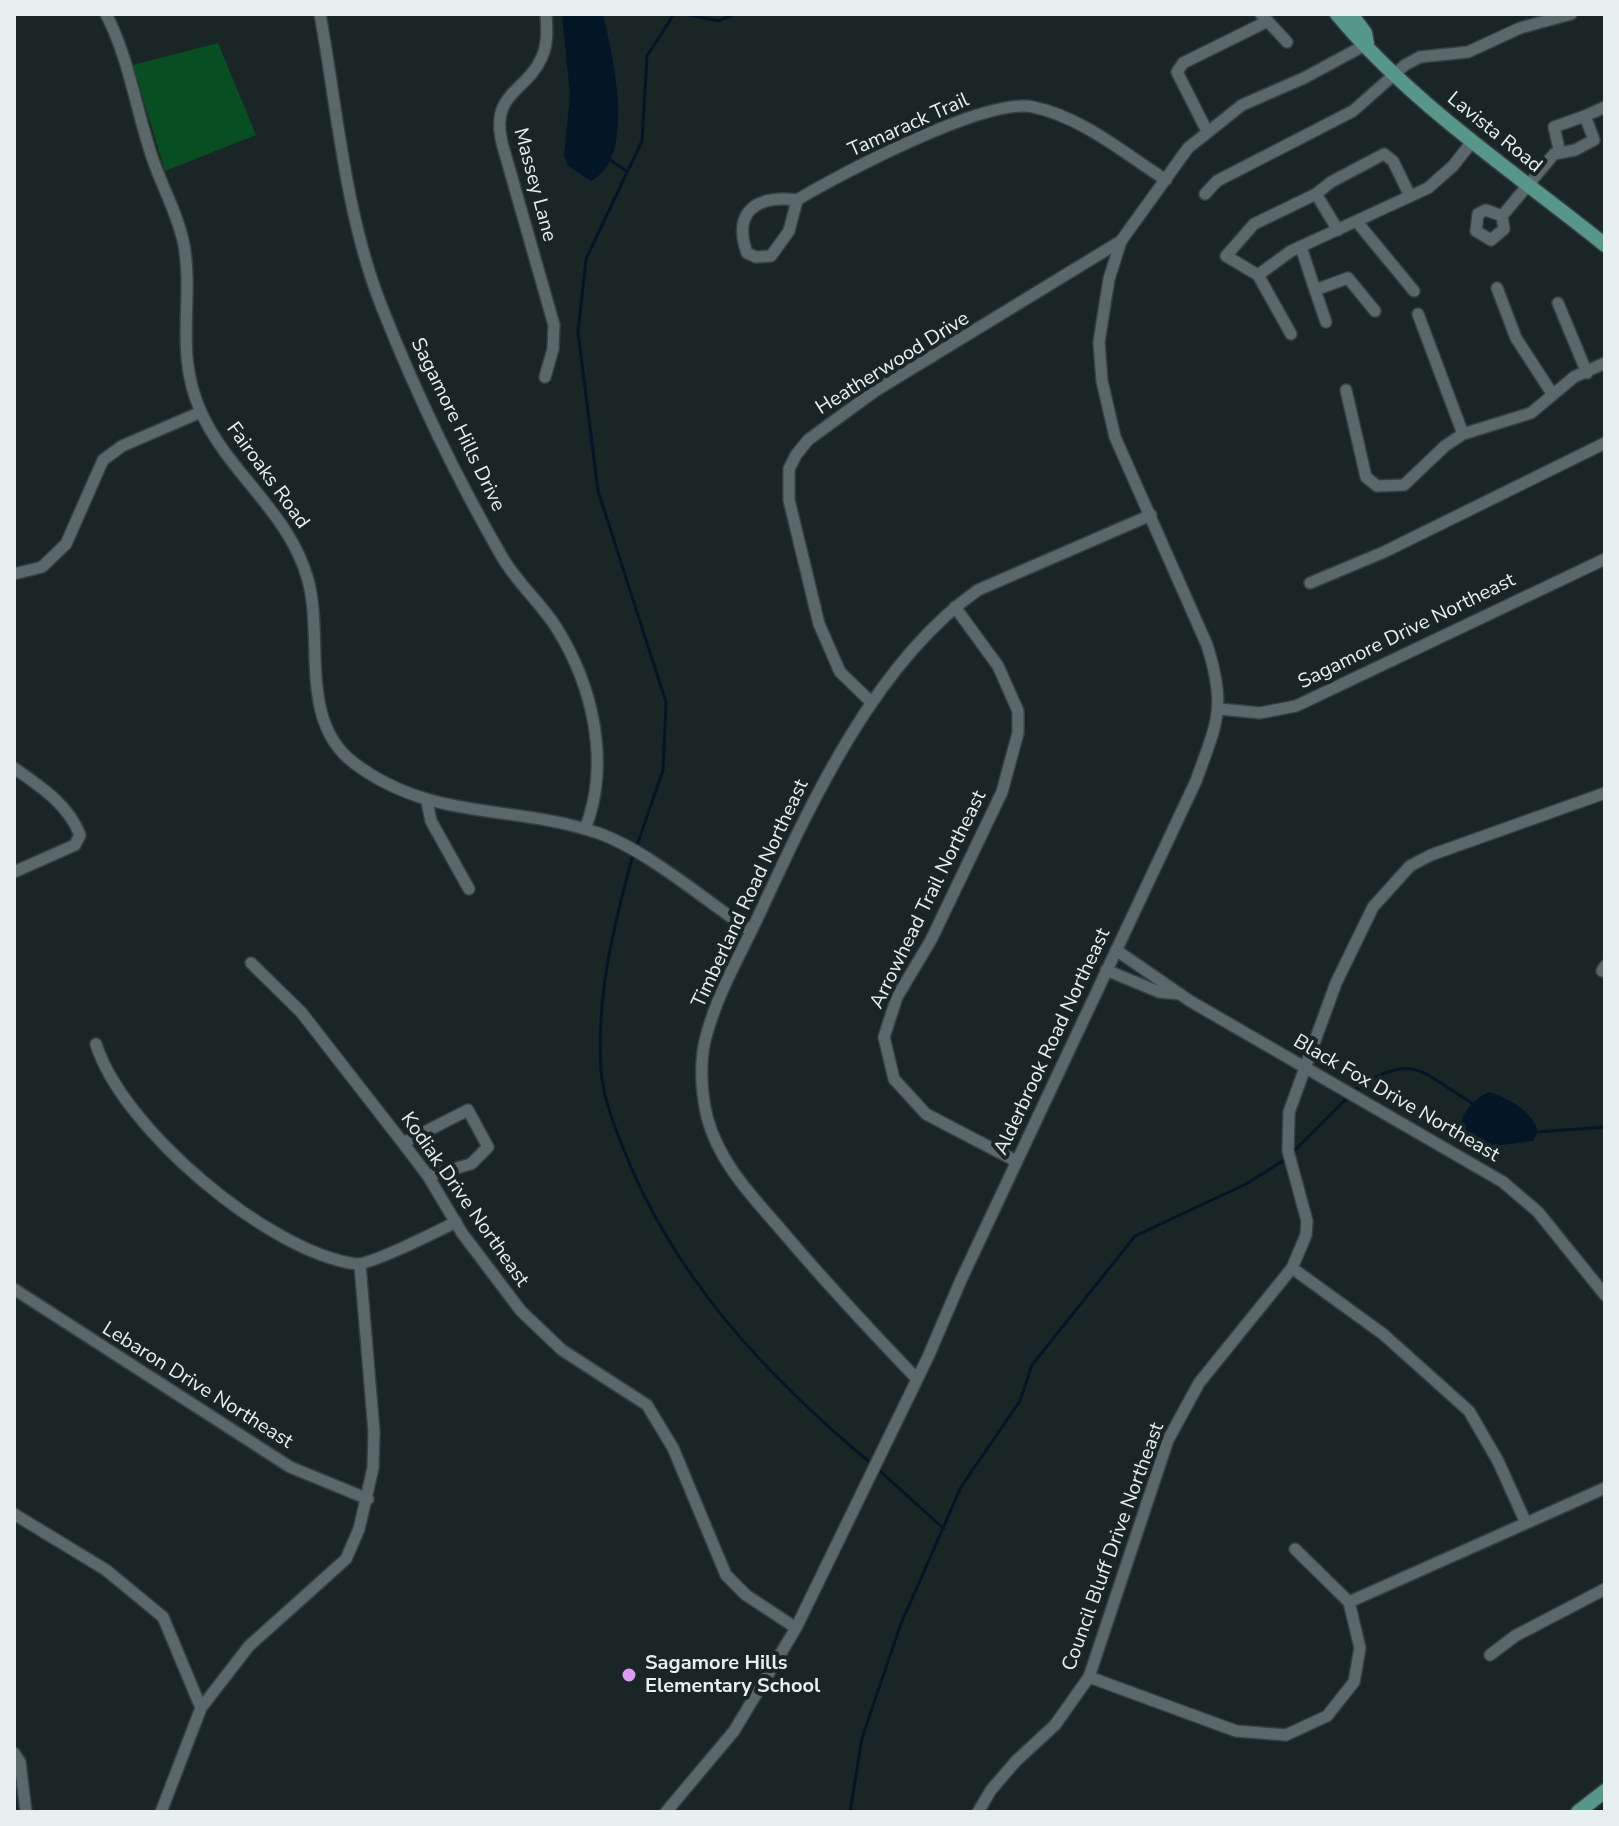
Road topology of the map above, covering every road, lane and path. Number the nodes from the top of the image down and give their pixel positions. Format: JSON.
{"nodes":[{"id":1,"x":106,"y":14,"type":"edge"},
{"id":2,"x":320,"y":14,"type":"edge"},
{"id":3,"x":546,"y":14,"type":"edge"},
{"id":4,"x":1337,"y":14,"type":"edge"},
{"id":5,"x":1351,"y":14,"type":"edge"},
{"id":6,"x":1571,"y":14,"type":"edge"},
{"id":7,"x":1264,"y":18,"type":"edge"},
{"id":8,"x":1287,"y":42,"type":"dead end"},
{"id":9,"x":1367,"y":44,"type":"junction"},
{"id":10,"x":1395,"y":75,"type":"junction"},
{"id":11,"x":1605,"y":107,"type":"edge"},
{"id":12,"x":1585,"y":116,"type":"junction"},
{"id":13,"x":1207,"y":131,"type":"junction"},
{"id":14,"x":1471,"y":143,"type":"junction"},
{"id":15,"x":1560,"y":153,"type":"junction"},
{"id":16,"x":1166,"y":180,"type":"junction"},
{"id":17,"x":1526,"y":185,"type":"junction"},
{"id":18,"x":1205,"y":194,"type":"dead end"},
{"id":19,"x":1316,"y":194,"type":"junction"},
{"id":20,"x":1410,"y":196,"type":"junction"},
{"id":21,"x":797,"y":200,"type":"junction"},
{"id":22,"x":1502,"y":216,"type":"junction"},
{"id":23,"x":1357,"y":222,"type":"junction"},
{"id":24,"x":1338,"y":230,"type":"junction"},
{"id":25,"x":1121,"y":241,"type":"junction"},
{"id":26,"x":1605,"y":245,"type":"edge"},
{"id":27,"x":1301,"y":247,"type":"junction"},
{"id":28,"x":1258,"y":275,"type":"junction"},
{"id":29,"x":1497,"y":288,"type":"dead end"},
{"id":30,"x":1315,"y":290,"type":"junction"},
{"id":31,"x":1414,"y":291,"type":"dead end"},
{"id":32,"x":1558,"y":303,"type":"dead end"},
{"id":33,"x":1375,"y":311,"type":"dead end"},
{"id":34,"x":1418,"y":314,"type":"dead end"},
{"id":35,"x":1326,"y":322,"type":"dead end"},
{"id":36,"x":1291,"y":334,"type":"dead end"},
{"id":37,"x":1605,"y":363,"type":"edge"},
{"id":38,"x":1587,"y":373,"type":"junction"},
{"id":39,"x":545,"y":377,"type":"dead end"},
{"id":40,"x":1346,"y":390,"type":"dead end"},
{"id":41,"x":1553,"y":395,"type":"junction"},
{"id":42,"x":201,"y":412,"type":"junction"},
{"id":43,"x":1463,"y":434,"type":"junction"},
{"id":44,"x":1605,"y":443,"type":"edge"},
{"id":45,"x":1151,"y":515,"type":"junction"},
{"id":46,"x":1605,"y":559,"type":"edge"},
{"id":47,"x":14,"y":574,"type":"edge"},
{"id":48,"x":1310,"y":583,"type":"dead end"},
{"id":49,"x":955,"y":607,"type":"junction"},
{"id":50,"x":871,"y":702,"type":"junction"},
{"id":51,"x":1220,"y":709,"type":"junction"},
{"id":52,"x":14,"y":768,"type":"edge"},
{"id":53,"x":1605,"y":793,"type":"edge"},
{"id":54,"x":427,"y":802,"type":"junction"},
{"id":55,"x":585,"y":829,"type":"junction"},
{"id":56,"x":14,"y":872,"type":"edge"},
{"id":57,"x":469,"y":889,"type":"dead end"},
{"id":58,"x":751,"y":931,"type":"junction"},
{"id":59,"x":1116,"y":950,"type":"junction"},
{"id":60,"x":251,"y":963,"type":"dead end"},
{"id":61,"x":1106,"y":970,"type":"junction"},
{"id":62,"x":1180,"y":994,"type":"junction"},
{"id":63,"x":96,"y":1044,"type":"dead end"},
{"id":64,"x":1305,"y":1067,"type":"junction"},
{"id":65,"x":403,"y":1143,"type":"junction"},
{"id":66,"x":1016,"y":1161,"type":"junction"},
{"id":67,"x":428,"y":1176,"type":"junction"},
{"id":68,"x":456,"y":1222,"type":"junction"},
{"id":69,"x":360,"y":1265,"type":"junction"},
{"id":70,"x":1292,"y":1268,"type":"junction"},
{"id":71,"x":14,"y":1289,"type":"edge"},
{"id":72,"x":1605,"y":1295,"type":"edge"},
{"id":73,"x":917,"y":1379,"type":"junction"},
{"id":74,"x":1605,"y":1488,"type":"edge"},
{"id":75,"x":368,"y":1499,"type":"junction"},
{"id":76,"x":14,"y":1514,"type":"edge"},
{"id":77,"x":1526,"y":1523,"type":"junction"},
{"id":78,"x":1295,"y":1549,"type":"dead end"},
{"id":79,"x":1605,"y":1589,"type":"edge"},
{"id":80,"x":1349,"y":1602,"type":"junction"},
{"id":81,"x":796,"y":1628,"type":"junction"},
{"id":82,"x":1490,"y":1655,"type":"dead end"},
{"id":83,"x":1089,"y":1677,"type":"junction"},
{"id":84,"x":201,"y":1708,"type":"junction"},
{"id":85,"x":14,"y":1753,"type":"edge"},
{"id":86,"x":1605,"y":1791,"type":"edge"},
{"id":87,"x":26,"y":1812,"type":"edge"},
{"id":88,"x":161,"y":1812,"type":"edge"},
{"id":89,"x":666,"y":1812,"type":"edge"},
{"id":90,"x":978,"y":1812,"type":"edge"},
{"id":91,"x":1578,"y":1812,"type":"edge"}],
"edges":[{"from":1,"to":42,"type":"street","name":"Fairoaks Road"},
{"from":2,"to":55,"type":"street","name":"Sagamore Hills Drive"},
{"from":3,"to":39,"type":"street","name":"Massey Lane"},
{"from":4,"to":9,"type":"main road","name":"Lavista Road"},
{"from":5,"to":9,"type":"main road","name":"Lavista Road"},
{"from":6,"to":10,"type":"street"},
{"from":7,"to":8,"type":"street"},
{"from":7,"to":13,"type":"street"},
{"from":9,"to":10,"type":"main road","name":"Lavista Road"},
{"from":9,"to":13,"type":"street"},
{"from":10,"to":14,"type":"main road","name":"Lavista Road"},
{"from":10,"to":18,"type":"street"},
{"from":11,"to":12,"type":"street"},
{"from":12,"to":15,"type":"street"},
{"from":12,"to":15,"type":"street"},
{"from":13,"to":16,"type":"street"},
{"from":14,"to":17,"type":"main road","name":"Lavista Road"},
{"from":14,"to":20,"type":"street"},
{"from":15,"to":17,"type":"street"},
{"from":16,"to":21,"type":"street","name":"Tamarack Trail"},
{"from":16,"to":25,"type":"street"},
{"from":17,"to":22,"type":"street"},
{"from":17,"to":26,"type":"main road","name":"Lavista Road"},
{"from":19,"to":20,"type":"street"},
{"from":19,"to":24,"type":"street"},
{"from":19,"to":28,"type":"street"},
{"from":20,"to":23,"type":"street"},
{"from":21,"to":21,"type":"street","name":"Tamarack Trail"},
{"from":22,"to":22,"type":"street"},
{"from":23,"to":24,"type":"street"},
{"from":23,"to":31,"type":"street"},
{"from":24,"to":27,"type":"street"},
{"from":25,"to":45,"type":"street","name":"Alderbrook Road Northeast"},
{"from":25,"to":50,"type":"street","name":"Heatherwood Drive"},
{"from":27,"to":28,"type":"street"},
{"from":27,"to":30,"type":"street"},
{"from":28,"to":36,"type":"street"},
{"from":29,"to":41,"type":"street"},
{"from":30,"to":33,"type":"street"},
{"from":30,"to":35,"type":"street"},
{"from":32,"to":38,"type":"street"},
{"from":34,"to":43,"type":"street"},
{"from":37,"to":38,"type":"street"},
{"from":38,"to":41,"type":"street"},
{"from":40,"to":43,"type":"street"},
{"from":41,"to":43,"type":"street"},
{"from":42,"to":47,"type":"street"},
{"from":42,"to":54,"type":"street","name":"Fairoaks Road"},
{"from":44,"to":48,"type":"street"},
{"from":45,"to":49,"type":"street","name":"Timberland Road Northeast"},
{"from":45,"to":51,"type":"street","name":"Alderbrook Road Northeast"},
{"from":46,"to":51,"type":"street","name":"Sagamore Drive Northeast"},
{"from":49,"to":50,"type":"street","name":"Timberland Road Northeast"},
{"from":49,"to":66,"type":"street","name":"Arrowhead Trail Northeast"},
{"from":50,"to":58,"type":"street","name":"Timberland Road Northeast"},
{"from":51,"to":59,"type":"street","name":"Alderbrook Road Northeast"},
{"from":52,"to":56,"type":"street"},
{"from":53,"to":64,"type":"street","name":"Council Bluff Drive Northeast"},
{"from":54,"to":55,"type":"street","name":"Fairoaks Road"},
{"from":54,"to":57,"type":"street"},
{"from":55,"to":58,"type":"street","name":"Fairoaks Road"},
{"from":58,"to":73,"type":"street","name":"Timberland Road Northeast"},
{"from":59,"to":61,"type":"street","name":"Alderbrook Road Northeast"},
{"from":59,"to":62,"type":"street","name":"Black Fox Drive Northeast"},
{"from":60,"to":65,"type":"street","name":"Kodiak Drive Northeast"},
{"from":61,"to":62,"type":"street","name":"Black Fox Drive Northeast"},
{"from":61,"to":66,"type":"street","name":"Alderbrook Road Northeast"},
{"from":62,"to":64,"type":"street","name":"Black Fox Drive Northeast"},
{"from":63,"to":69,"type":"street"},
{"from":64,"to":70,"type":"street","name":"Council Bluff Drive Northeast"},
{"from":64,"to":72,"type":"street","name":"Black Fox Drive Northeast"},
{"from":65,"to":67,"type":"street","name":"Kodiak Drive Northeast"},
{"from":65,"to":67,"type":"street"},
{"from":66,"to":73,"type":"street","name":"Alderbrook Road Northeast"},
{"from":67,"to":68,"type":"street","name":"Kodiak Drive Northeast"},
{"from":68,"to":69,"type":"street"},
{"from":68,"to":81,"type":"street","name":"Kodiak Drive Northeast"},
{"from":69,"to":75,"type":"street"},
{"from":70,"to":77,"type":"street"},
{"from":70,"to":83,"type":"street","name":"Council Bluff Drive Northeast"},
{"from":71,"to":75,"type":"street","name":"Lebaron Drive Northeast"},
{"from":73,"to":81,"type":"street","name":"Alderbrook Road Northeast"},
{"from":74,"to":77,"type":"street"},
{"from":75,"to":84,"type":"street"},
{"from":76,"to":84,"type":"street"},
{"from":77,"to":80,"type":"street"},
{"from":78,"to":80,"type":"street"},
{"from":79,"to":82,"type":"street"},
{"from":80,"to":83,"type":"street"},
{"from":81,"to":89,"type":"street","name":"Alderbrook Road Northeast"},
{"from":83,"to":90,"type":"street","name":"Council Bluff Drive Northeast"},
{"from":84,"to":88,"type":"street"},
{"from":85,"to":87,"type":"street"},
{"from":86,"to":91,"type":"main road"}]}
